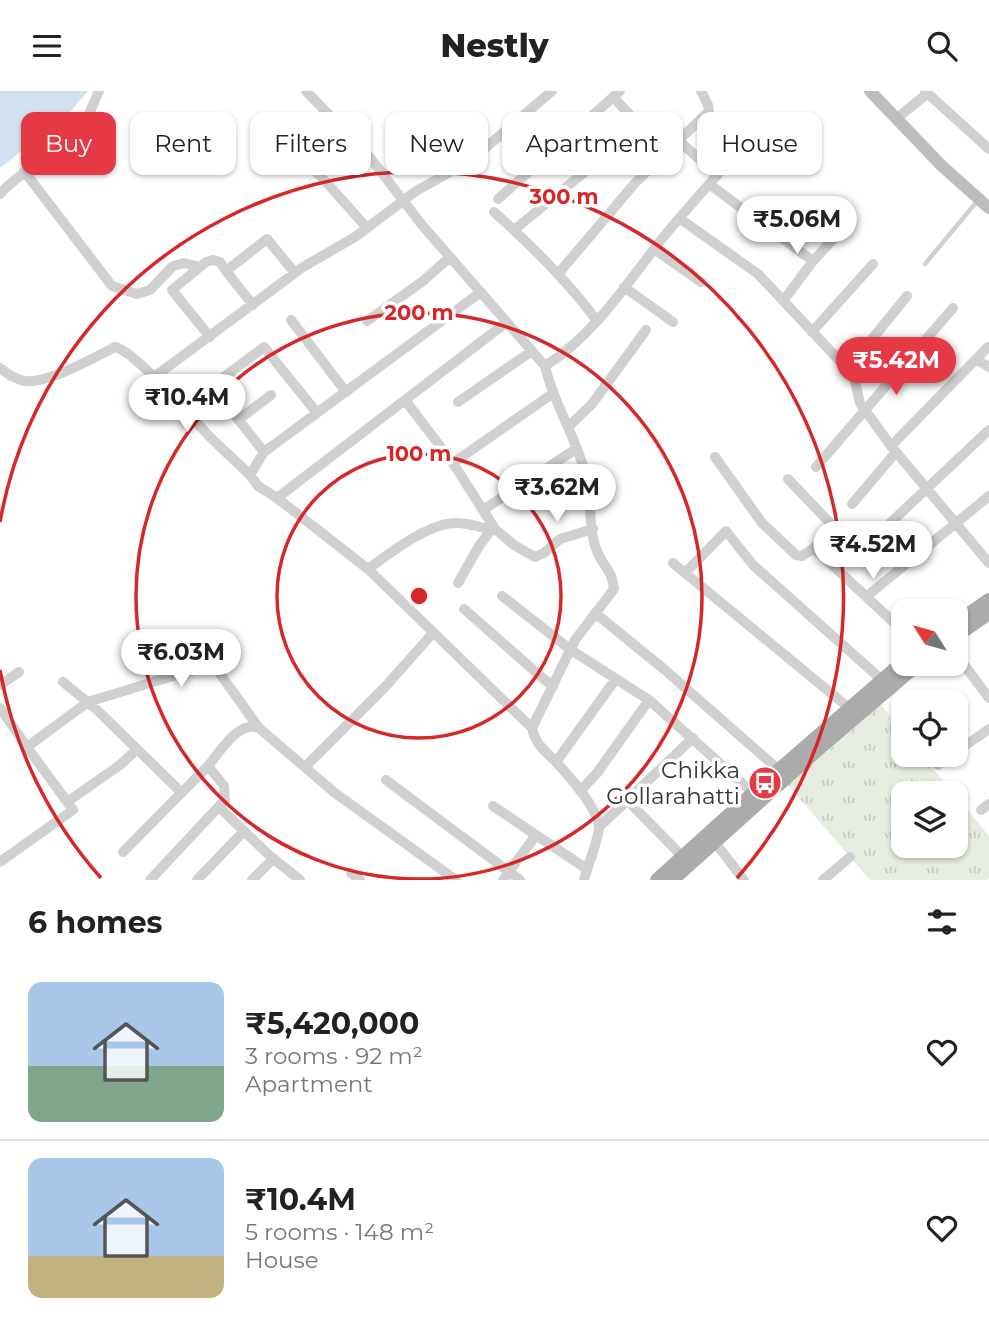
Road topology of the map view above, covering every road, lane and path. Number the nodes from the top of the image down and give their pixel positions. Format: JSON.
{"nodes":[{"id":1,"x":99,"y":91,"type":"edge"},
{"id":2,"x":306,"y":91,"type":"edge"},
{"id":3,"x":552,"y":91,"type":"edge"},
{"id":4,"x":701,"y":91,"type":"edge"},
{"id":5,"x":870,"y":91,"type":"edge"},
{"id":6,"x":926,"y":92,"type":"edge"},
{"id":7,"x":617,"y":94,"type":"edge"},
{"id":8,"x":88,"y":112,"type":"edge"},
{"id":9,"x":897,"y":118,"type":"junction"},
{"id":10,"x":683,"y":134,"type":"edge"},
{"id":11,"x":683,"y":144,"type":"edge"},
{"id":12,"x":989,"y":149,"type":"edge"},
{"id":13,"x":697,"y":157,"type":"edge"},
{"id":14,"x":21,"y":174,"type":"edge"},
{"id":15,"x":27,"y":175,"type":"edge"},
{"id":16,"x":319,"y":175,"type":"edge"},
{"id":17,"x":643,"y":175,"type":"edge"},
{"id":18,"x":717,"y":175,"type":"edge"},
{"id":19,"x":709,"y":184,"type":"junction"},
{"id":20,"x":0,"y":194,"type":"edge"},
{"id":21,"x":498,"y":199,"type":"dead end"},
{"id":22,"x":405,"y":200,"type":"junction"},
{"id":23,"x":984,"y":203,"type":"edge"},
{"id":24,"x":494,"y":212,"type":"dead end"},
{"id":25,"x":679,"y":218,"type":"junction"},
{"id":26,"x":367,"y":228,"type":"junction"},
{"id":27,"x":514,"y":230,"type":"junction"},
{"id":28,"x":838,"y":234,"type":"dead end"},
{"id":29,"x":654,"y":249,"type":"junction"},
{"id":30,"x":450,"y":257,"type":"junction"},
{"id":31,"x":813,"y":261,"type":"junction"},
{"id":32,"x":873,"y":264,"type":"dead end"},
{"id":33,"x":925,"y":264,"type":"dead end"},
{"id":34,"x":200,"y":267,"type":"junction"},
{"id":35,"x":226,"y":271,"type":"junction"},
{"id":36,"x":295,"y":273,"type":"junction"},
{"id":37,"x":558,"y":274,"type":"junction"},
{"id":38,"x":701,"y":282,"type":"dead end"},
{"id":39,"x":624,"y":287,"type":"junction"},
{"id":40,"x":481,"y":292,"type":"junction"},
{"id":41,"x":907,"y":296,"type":"dead end"},
{"id":42,"x":783,"y":301,"type":"junction"},
{"id":43,"x":253,"y":305,"type":"junction"},
{"id":44,"x":953,"y":308,"type":"dead end"},
{"id":45,"x":291,"y":320,"type":"dead end"},
{"id":46,"x":367,"y":321,"type":"dead end"},
{"id":47,"x":597,"y":321,"type":"junction"},
{"id":48,"x":507,"y":322,"type":"junction"},
{"id":49,"x":673,"y":322,"type":"dead end"},
{"id":50,"x":646,"y":330,"type":"dead end"},
{"id":51,"x":812,"y":332,"type":"junction"},
{"id":52,"x":210,"y":337,"type":"junction"},
{"id":53,"x":988,"y":347,"type":"edge"},
{"id":54,"x":532,"y":351,"type":"junction"},
{"id":55,"x":976,"y":359,"type":"junction"},
{"id":56,"x":545,"y":366,"type":"junction"},
{"id":57,"x":989,"y":366,"type":"edge"},
{"id":58,"x":0,"y":368,"type":"edge"},
{"id":59,"x":847,"y":370,"type":"junction"},
{"id":60,"x":154,"y":377,"type":"junction"},
{"id":61,"x":346,"y":392,"type":"junction"},
{"id":62,"x":552,"y":394,"type":"junction"},
{"id":63,"x":271,"y":395,"type":"dead end"},
{"id":64,"x":405,"y":400,"type":"junction"},
{"id":65,"x":458,"y":403,"type":"dead end"},
{"id":66,"x":864,"y":409,"type":"junction"},
{"id":67,"x":317,"y":413,"type":"junction"},
{"id":68,"x":238,"y":420,"type":"junction"},
{"id":69,"x":568,"y":427,"type":"junction"},
{"id":70,"x":989,"y":431,"type":"edge"},
{"id":71,"x":576,"y":449,"type":"junction"},
{"id":72,"x":894,"y":449,"type":"junction"},
{"id":73,"x":264,"y":452,"type":"junction"},
{"id":74,"x":715,"y":457,"type":"dead end"},
{"id":75,"x":453,"y":463,"type":"junction"},
{"id":76,"x":816,"y":467,"type":"dead end"},
{"id":77,"x":250,"y":475,"type":"junction"},
{"id":78,"x":788,"y":479,"type":"dead end"},
{"id":79,"x":928,"y":489,"type":"junction"},
{"id":80,"x":989,"y":496,"type":"edge"},
{"id":81,"x":277,"y":498,"type":"junction"},
{"id":82,"x":852,"y":504,"type":"dead end"},
{"id":83,"x":483,"y":510,"type":"junction"},
{"id":84,"x":956,"y":523,"type":"junction"},
{"id":85,"x":593,"y":529,"type":"junction"},
{"id":86,"x":493,"y":530,"type":"junction"},
{"id":87,"x":870,"y":542,"type":"dead end"},
{"id":88,"x":814,"y":548,"type":"junction"},
{"id":89,"x":673,"y":563,"type":"dead end"},
{"id":90,"x":989,"y":563,"type":"edge"},
{"id":91,"x":368,"y":569,"type":"junction"},
{"id":92,"x":685,"y":573,"type":"junction"},
{"id":93,"x":458,"y":583,"type":"dead end"},
{"id":94,"x":502,"y":596,"type":"dead end"},
{"id":95,"x":867,"y":596,"type":"junction"},
{"id":96,"x":989,"y":600,"type":"edge"},
{"id":97,"x":464,"y":609,"type":"dead end"},
{"id":98,"x":595,"y":613,"type":"junction"},
{"id":99,"x":989,"y":613,"type":"edge"},
{"id":100,"x":968,"y":615,"type":"edge"},
{"id":101,"x":891,"y":619,"type":"edge"},
{"id":102,"x":968,"y":628,"type":"edge"},
{"id":103,"x":433,"y":633,"type":"junction"},
{"id":104,"x":571,"y":650,"type":"junction"},
{"id":105,"x":968,"y":670,"type":"edge"},
{"id":106,"x":19,"y":672,"type":"dead end"},
{"id":107,"x":891,"y":673,"type":"edge"},
{"id":108,"x":904,"y":676,"type":"edge"},
{"id":109,"x":615,"y":680,"type":"junction"},
{"id":110,"x":882,"y":680,"type":"junction"},
{"id":111,"x":63,"y":682,"type":"dead end"},
{"id":112,"x":0,"y":685,"type":"edge"},
{"id":113,"x":553,"y":687,"type":"junction"},
{"id":114,"x":989,"y":698,"type":"edge"},
{"id":115,"x":649,"y":700,"type":"junction"},
{"id":116,"x":88,"y":702,"type":"junction"},
{"id":117,"x":0,"y":708,"type":"edge"},
{"id":118,"x":849,"y":708,"type":"junction"},
{"id":119,"x":259,"y":728,"type":"junction"},
{"id":120,"x":532,"y":728,"type":"junction"},
{"id":121,"x":989,"y":729,"type":"edge"},
{"id":122,"x":693,"y":738,"type":"junction"},
{"id":123,"x":968,"y":743,"type":"edge"},
{"id":124,"x":27,"y":747,"type":"junction"},
{"id":125,"x":137,"y":749,"type":"junction"},
{"id":126,"x":556,"y":762,"type":"junction"},
{"id":127,"x":208,"y":766,"type":"junction"},
{"id":128,"x":305,"y":767,"type":"junction"},
{"id":129,"x":779,"y":770,"type":"junction"},
{"id":130,"x":386,"y":780,"type":"dead end"},
{"id":131,"x":580,"y":791,"type":"junction"},
{"id":132,"x":182,"y":793,"type":"junction"},
{"id":133,"x":753,"y":793,"type":"junction"},
{"id":134,"x":627,"y":800,"type":"junction"},
{"id":135,"x":67,"y":802,"type":"junction"},
{"id":136,"x":493,"y":806,"type":"dead end"},
{"id":137,"x":219,"y":807,"type":"junction"},
{"id":138,"x":599,"y":827,"type":"junction"},
{"id":139,"x":244,"y":831,"type":"junction"},
{"id":140,"x":536,"y":835,"type":"junction"},
{"id":141,"x":714,"y":841,"type":"junction"},
{"id":142,"x":123,"y":852,"type":"dead end"},
{"id":143,"x":682,"y":856,"type":"junction"},
{"id":144,"x":850,"y":857,"type":"dead end"},
{"id":145,"x":273,"y":859,"type":"junction"},
{"id":146,"x":0,"y":862,"type":"edge"},
{"id":147,"x":587,"y":869,"type":"junction"},
{"id":148,"x":351,"y":873,"type":"dead end"},
{"id":149,"x":506,"y":876,"type":"edge"},
{"id":150,"x":149,"y":880,"type":"edge"},
{"id":151,"x":197,"y":880,"type":"edge"},
{"id":152,"x":253,"y":880,"type":"edge"},
{"id":153,"x":300,"y":880,"type":"edge"},
{"id":154,"x":360,"y":880,"type":"edge"},
{"id":155,"x":456,"y":880,"type":"edge"},
{"id":156,"x":520,"y":880,"type":"edge"},
{"id":157,"x":584,"y":880,"type":"edge"},
{"id":158,"x":657,"y":880,"type":"edge"},
{"id":159,"x":672,"y":880,"type":"edge"},
{"id":160,"x":744,"y":880,"type":"edge"},
{"id":161,"x":823,"y":880,"type":"edge"}],
"edges":[{"from":1,"to":8,"type":"street"},
{"from":2,"to":22,"type":"street"},
{"from":3,"to":22,"type":"street"},
{"from":4,"to":10,"type":"street"},
{"from":5,"to":9,"type":"main road"},
{"from":6,"to":9,"type":"street"},
{"from":6,"to":12,"type":"street"},
{"from":7,"to":21,"type":"street"},
{"from":7,"to":27,"type":"street"},
{"from":9,"to":23,"type":"main road"},
{"from":11,"to":13,"type":"street"},
{"from":14,"to":20,"type":"street"},
{"from":15,"to":34,"type":"street"},
{"from":16,"to":26,"type":"street"},
{"from":17,"to":37,"type":"street"},
{"from":18,"to":19,"type":"street"},
{"from":19,"to":25,"type":"street"},
{"from":19,"to":31,"type":"street"},
{"from":22,"to":26,"type":"street"},
{"from":22,"to":30,"type":"street"},
{"from":23,"to":33,"type":"lane"},
{"from":24,"to":27,"type":"street"},
{"from":25,"to":29,"type":"street"},
{"from":25,"to":42,"type":"street"},
{"from":26,"to":36,"type":"street"},
{"from":27,"to":37,"type":"street"},
{"from":28,"to":31,"type":"street"},
{"from":29,"to":38,"type":"street"},
{"from":29,"to":39,"type":"street"},
{"from":30,"to":40,"type":"street"},
{"from":30,"to":46,"type":"street"},
{"from":31,"to":42,"type":"street"},
{"from":32,"to":51,"type":"street"},
{"from":34,"to":35,"type":"street"},
{"from":34,"to":52,"type":"street"},
{"from":35,"to":36,"type":"street"},
{"from":35,"to":43,"type":"street"},
{"from":36,"to":43,"type":"street"},
{"from":37,"to":47,"type":"street"},
{"from":39,"to":47,"type":"street"},
{"from":39,"to":49,"type":"street"},
{"from":40,"to":48,"type":"street"},
{"from":40,"to":61,"type":"street"},
{"from":41,"to":59,"type":"street"},
{"from":42,"to":51,"type":"street"},
{"from":43,"to":52,"type":"street"},
{"from":44,"to":66,"type":"street"},
{"from":45,"to":61,"type":"street"},
{"from":47,"to":56,"type":"street"},
{"from":48,"to":54,"type":"street"},
{"from":48,"to":64,"type":"street"},
{"from":50,"to":69,"type":"street"},
{"from":51,"to":59,"type":"street"},
{"from":52,"to":60,"type":"street"},
{"from":53,"to":55,"type":"street"},
{"from":54,"to":56,"type":"street"},
{"from":54,"to":65,"type":"street"},
{"from":55,"to":57,"type":"street"},
{"from":55,"to":72,"type":"street"},
{"from":56,"to":62,"type":"street"},
{"from":58,"to":60,"type":"street"},
{"from":59,"to":66,"type":"street"},
{"from":60,"to":77,"type":"street"},
{"from":61,"to":67,"type":"street"},
{"from":62,"to":69,"type":"street"},
{"from":62,"to":75,"type":"street"},
{"from":63,"to":68,"type":"street"},
{"from":64,"to":75,"type":"street"},
{"from":64,"to":81,"type":"street"},
{"from":66,"to":72,"type":"street"},
{"from":66,"to":76,"type":"street"},
{"from":67,"to":68,"type":"street"},
{"from":67,"to":73,"type":"street"},
{"from":68,"to":73,"type":"street"},
{"from":69,"to":71,"type":"street"},
{"from":70,"to":79,"type":"street"},
{"from":71,"to":83,"type":"street"},
{"from":71,"to":85,"type":"street"},
{"from":72,"to":79,"type":"street"},
{"from":72,"to":82,"type":"street"},
{"from":73,"to":77,"type":"street"},
{"from":74,"to":88,"type":"street"},
{"from":75,"to":83,"type":"street"},
{"from":77,"to":81,"type":"street"},
{"from":78,"to":88,"type":"street"},
{"from":79,"to":84,"type":"street"},
{"from":79,"to":87,"type":"street"},
{"from":80,"to":84,"type":"street"},
{"from":81,"to":91,"type":"street"},
{"from":83,"to":86,"type":"street"},
{"from":84,"to":90,"type":"street"},
{"from":84,"to":95,"type":"street"},
{"from":85,"to":86,"type":"street"},
{"from":85,"to":98,"type":"street"},
{"from":86,"to":91,"type":"street"},
{"from":86,"to":93,"type":"street"},
{"from":88,"to":95,"type":"street"},
{"from":89,"to":92,"type":"street"},
{"from":91,"to":103,"type":"street"},
{"from":92,"to":110,"type":"street"},
{"from":92,"to":118,"type":"street"},
{"from":94,"to":104,"type":"street"},
{"from":95,"to":101,"type":"street"},
{"from":96,"to":100,"type":"main road"},
{"from":97,"to":113,"type":"street"},
{"from":98,"to":104,"type":"street"},
{"from":98,"to":129,"type":"street"},
{"from":99,"to":102,"type":"main road"},
{"from":103,"to":120,"type":"street"},
{"from":103,"to":128,"type":"street"},
{"from":104,"to":109,"type":"street"},
{"from":104,"to":113,"type":"street"},
{"from":105,"to":114,"type":"street"},
{"from":106,"to":112,"type":"street"},
{"from":107,"to":110,"type":"main road"},
{"from":108,"to":141,"type":"main road"},
{"from":109,"to":115,"type":"street"},
{"from":109,"to":126,"type":"street"},
{"from":110,"to":118,"type":"main road"},
{"from":111,"to":116,"type":"street"},
{"from":113,"to":120,"type":"street"},
{"from":115,"to":122,"type":"street"},
{"from":115,"to":131,"type":"street"},
{"from":116,"to":119,"type":"street"},
{"from":116,"to":124,"type":"street"},
{"from":116,"to":125,"type":"street"},
{"from":117,"to":124,"type":"street"},
{"from":118,"to":129,"type":"main road"},
{"from":119,"to":127,"type":"street"},
{"from":119,"to":128,"type":"street"},
{"from":120,"to":126,"type":"street"},
{"from":121,"to":123,"type":"street"},
{"from":122,"to":133,"type":"street"},
{"from":122,"to":134,"type":"street"},
{"from":124,"to":135,"type":"street"},
{"from":125,"to":132,"type":"street"},
{"from":125,"to":135,"type":"street"},
{"from":126,"to":131,"type":"street"},
{"from":127,"to":132,"type":"street"},
{"from":127,"to":137,"type":"street"},
{"from":128,"to":155,"type":"street"},
{"from":129,"to":133,"type":"main road"},
{"from":130,"to":149,"type":"street"},
{"from":131,"to":138,"type":"street"},
{"from":132,"to":142,"type":"street"},
{"from":133,"to":143,"type":"main road"},
{"from":134,"to":138,"type":"street"},
{"from":134,"to":143,"type":"street"},
{"from":135,"to":146,"type":"street"},
{"from":136,"to":140,"type":"street"},
{"from":137,"to":139,"type":"street"},
{"from":137,"to":150,"type":"street"},
{"from":138,"to":147,"type":"street"},
{"from":139,"to":145,"type":"street"},
{"from":139,"to":151,"type":"street"},
{"from":140,"to":147,"type":"street"},
{"from":140,"to":149,"type":"street"},
{"from":141,"to":159,"type":"main road"},
{"from":141,"to":160,"type":"street"},
{"from":143,"to":158,"type":"main road"},
{"from":144,"to":161,"type":"street"},
{"from":145,"to":152,"type":"street"},
{"from":145,"to":153,"type":"street"},
{"from":147,"to":157,"type":"street"},
{"from":148,"to":154,"type":"street"},
{"from":149,"to":156,"type":"street"}]}
